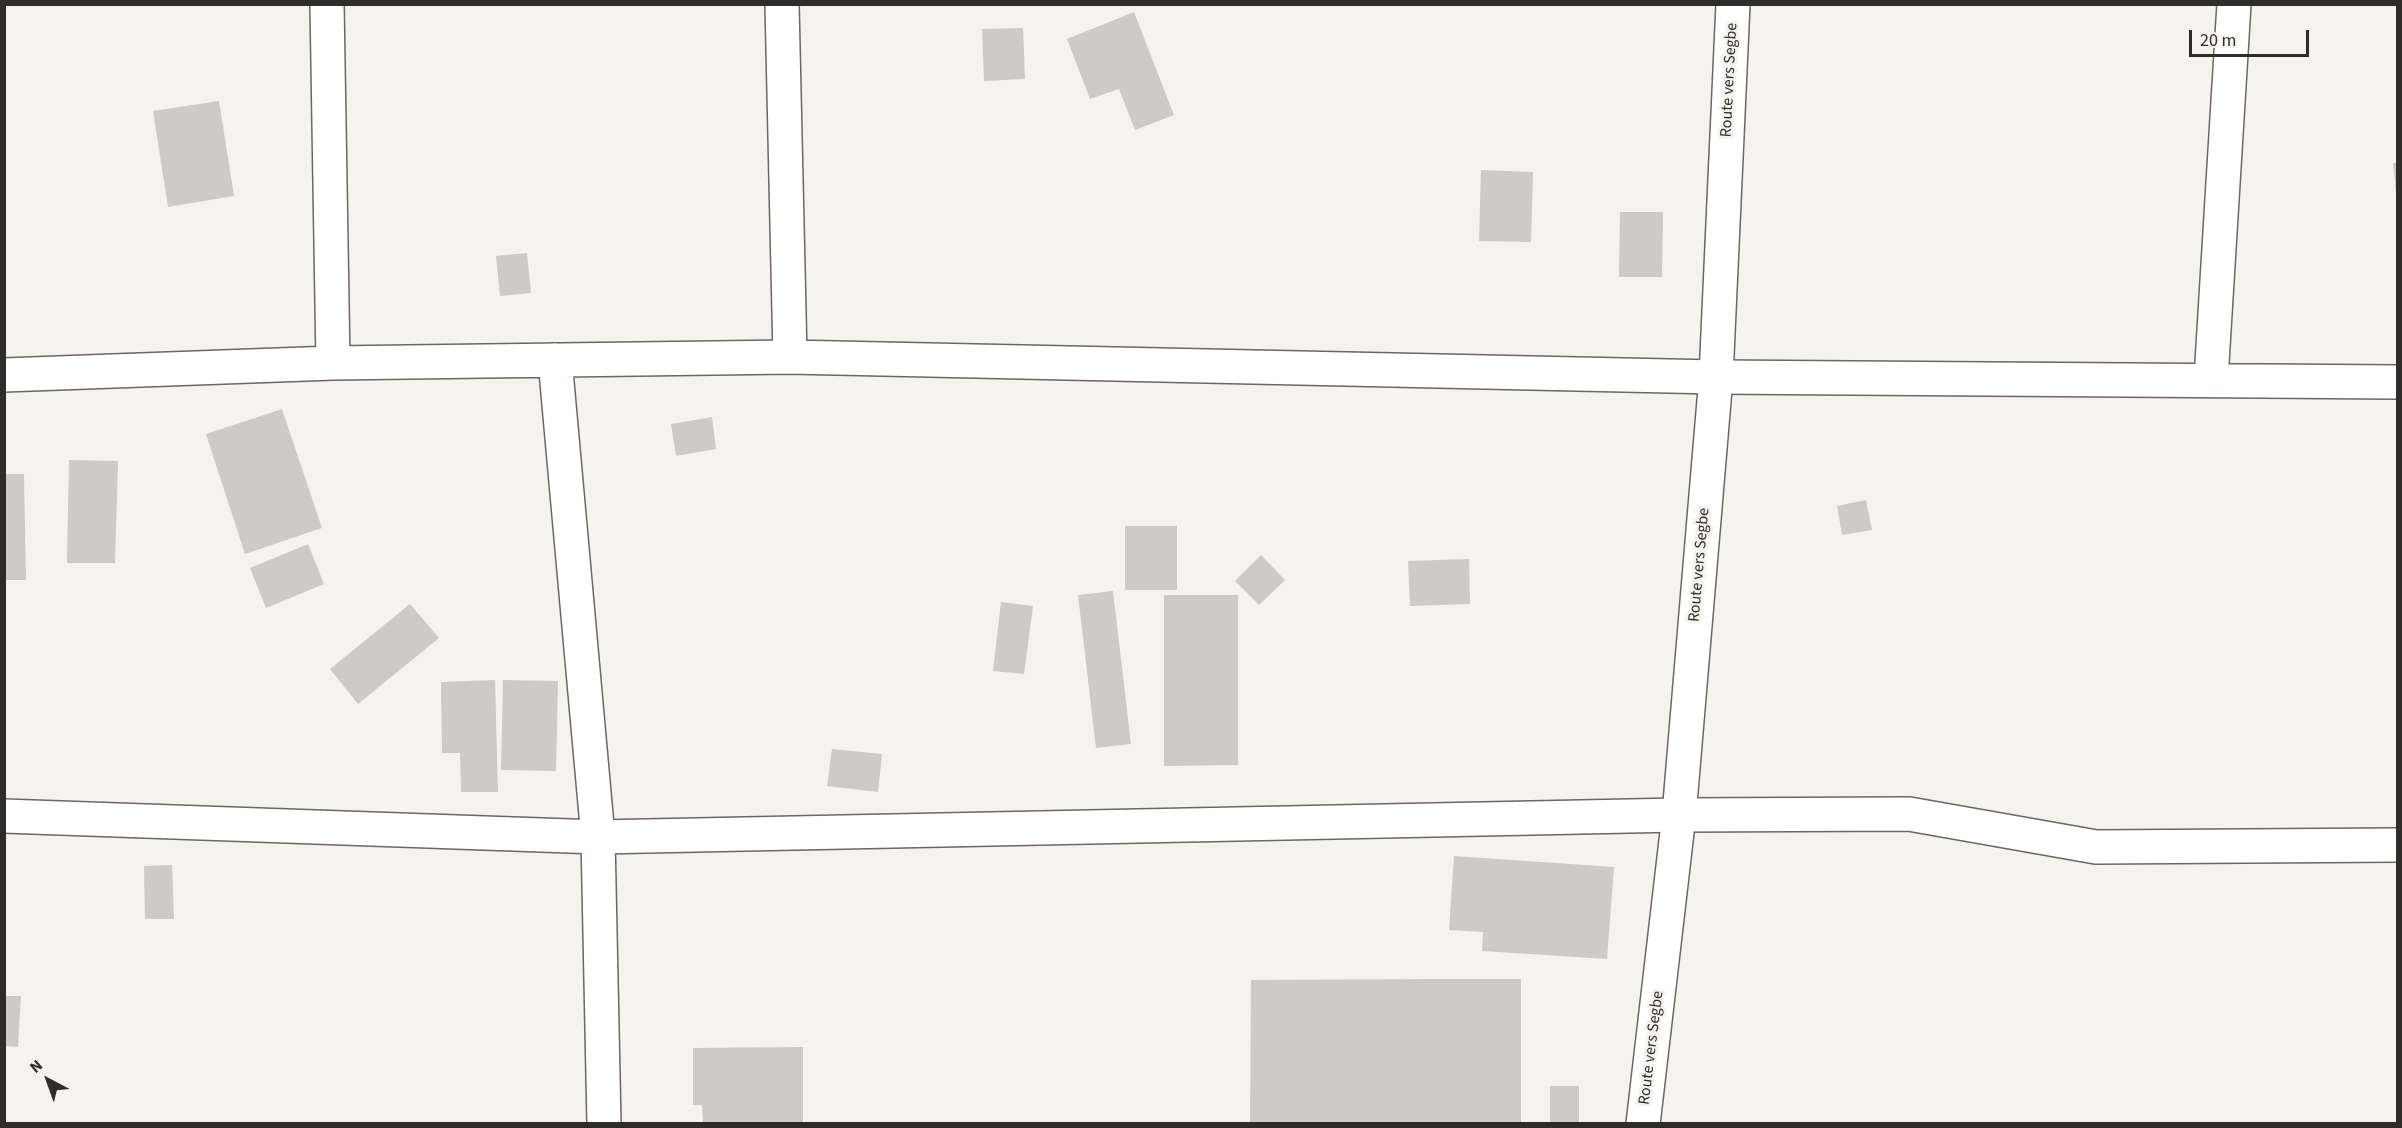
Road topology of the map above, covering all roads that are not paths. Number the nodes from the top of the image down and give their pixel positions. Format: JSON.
{"nodes":[{"id":1,"x":327,"y":4,"type":"edge"},
{"id":2,"x":782,"y":4,"type":"edge"},
{"id":3,"x":1733,"y":4,"type":"edge"},
{"id":4,"x":2234,"y":4,"type":"edge"},
{"id":5,"x":790,"y":357,"type":"junction"},
{"id":6,"x":555,"y":360,"type":"junction"},
{"id":7,"x":333,"y":363,"type":"junction"},
{"id":8,"x":4,"y":375,"type":"edge"},
{"id":9,"x":1716,"y":377,"type":"junction"},
{"id":10,"x":2211,"y":379,"type":"junction"},
{"id":11,"x":2397,"y":381,"type":"edge"},
{"id":12,"x":1679,"y":815,"type":"junction"},
{"id":13,"x":4,"y":816,"type":"edge"},
{"id":14,"x":598,"y":837,"type":"junction"},
{"id":15,"x":2397,"y":845,"type":"edge"},
{"id":16,"x":604,"y":1124,"type":"edge"},
{"id":17,"x":1643,"y":1124,"type":"edge"}],
"edges":[{"from":1,"to":7,"type":"street"},
{"from":2,"to":5,"type":"street"},
{"from":3,"to":9,"type":"street","name":"Route vers Segbe"},
{"from":4,"to":10,"type":"street"},
{"from":5,"to":6,"type":"street"},
{"from":5,"to":9,"type":"street"},
{"from":6,"to":7,"type":"street"},
{"from":6,"to":14,"type":"street"},
{"from":7,"to":8,"type":"street"},
{"from":9,"to":10,"type":"street"},
{"from":9,"to":12,"type":"street","name":"Route vers Segbe"},
{"from":10,"to":11,"type":"street"},
{"from":12,"to":14,"type":"street"},
{"from":12,"to":15,"type":"street"},
{"from":12,"to":17,"type":"street","name":"Route vers Segbe"},
{"from":13,"to":14,"type":"street"},
{"from":14,"to":16,"type":"street"}]}
